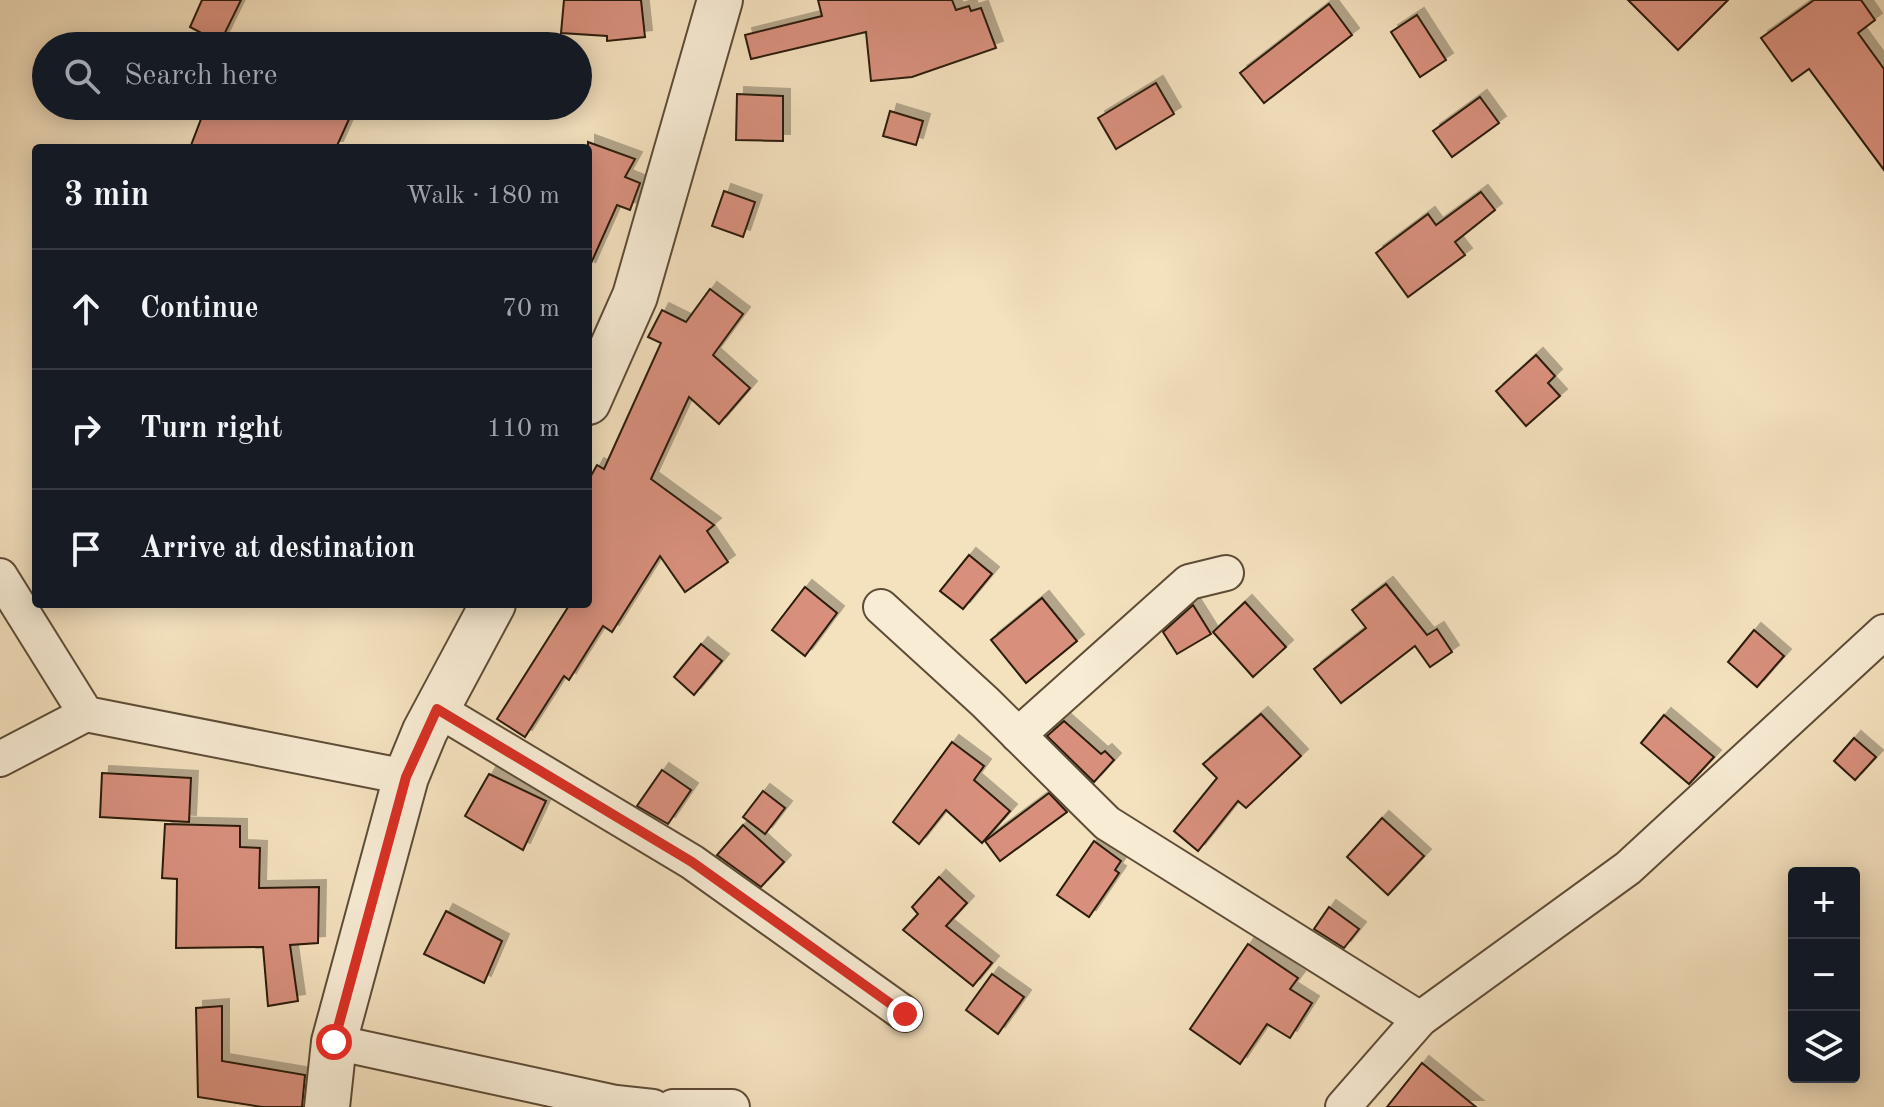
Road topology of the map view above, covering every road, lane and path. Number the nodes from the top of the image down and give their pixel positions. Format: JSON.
{"nodes":[{"id":1,"x":720,"y":0,"type":"edge"},
{"id":2,"x":592,"y":393,"type":"edge"},
{"id":3,"x":1226,"y":573,"type":"dead end"},
{"id":4,"x":0,"y":576,"type":"edge"},
{"id":5,"x":881,"y":607,"type":"dead end"},
{"id":6,"x":491,"y":608,"type":"edge"},
{"id":7,"x":1884,"y":632,"type":"edge"},
{"id":8,"x":437,"y":709,"type":"junction"},
{"id":9,"x":86,"y":714,"type":"junction"},
{"id":10,"x":1018,"y":735,"type":"junction"},
{"id":11,"x":0,"y":759,"type":"edge"},
{"id":12,"x":406,"y":777,"type":"junction"},
{"id":13,"x":905,"y":1014,"type":"dead end"},
{"id":14,"x":1420,"y":1019,"type":"junction"},
{"id":15,"x":334,"y":1042,"type":"junction"},
{"id":16,"x":1346,"y":1106,"type":"edge"},
{"id":17,"x":327,"y":1107,"type":"edge"},
{"id":18,"x":653,"y":1107,"type":"edge"},
{"id":19,"x":673,"y":1107,"type":"edge"},
{"id":20,"x":732,"y":1107,"type":"edge"}],
"edges":[{"from":1,"to":2,"type":"street"},
{"from":3,"to":10,"type":"street"},
{"from":4,"to":9,"type":"street"},
{"from":5,"to":10,"type":"street"},
{"from":6,"to":8,"type":"street"},
{"from":7,"to":14,"type":"street"},
{"from":8,"to":12,"type":"street"},
{"from":8,"to":13,"type":"street"},
{"from":9,"to":11,"type":"street"},
{"from":9,"to":12,"type":"street"},
{"from":10,"to":14,"type":"street"},
{"from":12,"to":15,"type":"street"},
{"from":14,"to":16,"type":"street"},
{"from":15,"to":17,"type":"street"},
{"from":15,"to":18,"type":"street"},
{"from":19,"to":20,"type":"street"}]}
